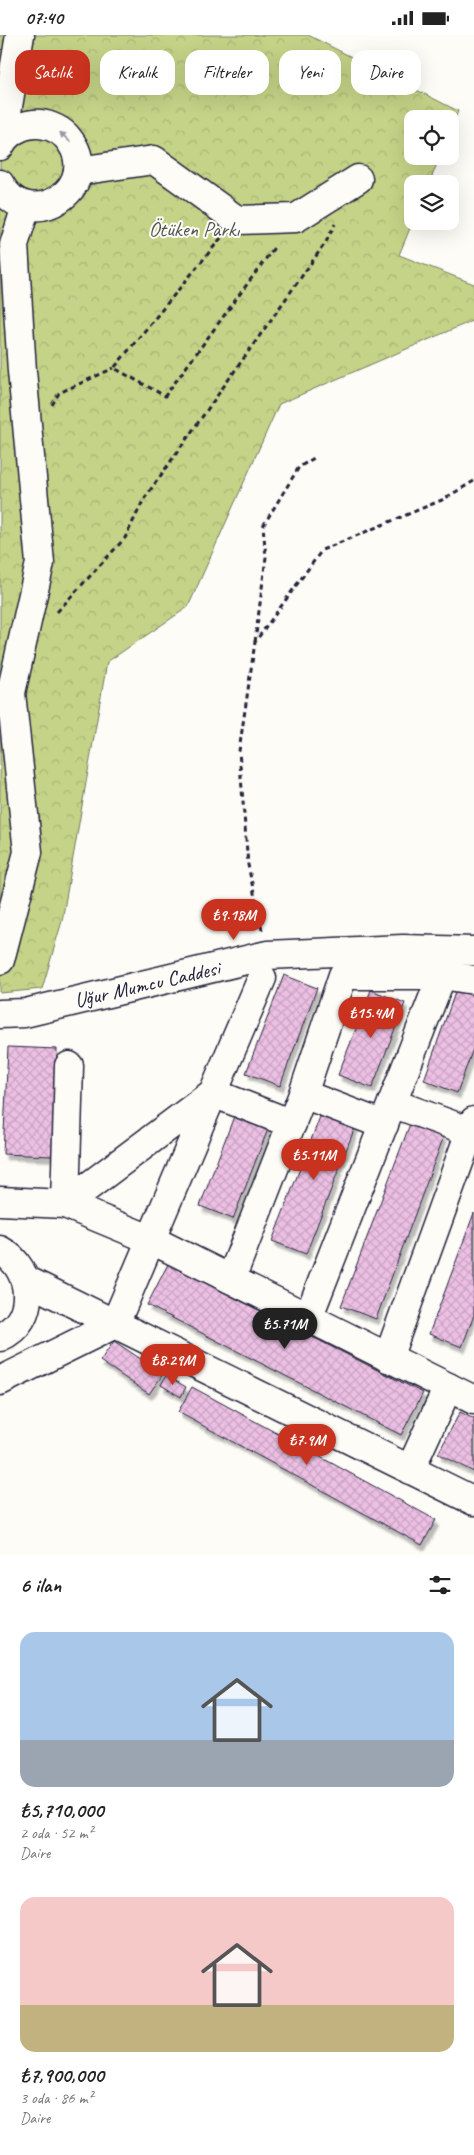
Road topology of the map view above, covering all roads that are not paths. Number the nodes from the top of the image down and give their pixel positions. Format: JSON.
{"nodes":[{"id":1,"x":20,"y":35,"type":"edge"},
{"id":2,"x":1,"y":144,"type":"edge"},
{"id":3,"x":78,"y":171,"type":"junction"},
{"id":4,"x":358,"y":179,"type":"dead end"},
{"id":5,"x":0,"y":184,"type":"edge"},
{"id":6,"x":26,"y":206,"type":"junction"},
{"id":7,"x":474,"y":951,"type":"edge"},
{"id":8,"x":0,"y":960,"type":"edge"},
{"id":9,"x":264,"y":967,"type":"junction"},
{"id":10,"x":442,"y":975,"type":"junction"},
{"id":11,"x":474,"y":981,"type":"edge"},
{"id":12,"x":0,"y":1014,"type":"edge"},
{"id":13,"x":69,"y":1065,"type":"dead end"},
{"id":14,"x":214,"y":1093,"type":"junction"},
{"id":15,"x":303,"y":1094,"type":"junction"},
{"id":16,"x":388,"y":1114,"type":"junction"},
{"id":17,"x":292,"y":1124,"type":"junction"},
{"id":18,"x":472,"y":1128,"type":"edge"},
{"id":19,"x":0,"y":1201,"type":"edge"},
{"id":20,"x":66,"y":1204,"type":"junction"},
{"id":21,"x":152,"y":1240,"type":"junction"},
{"id":22,"x":0,"y":1250,"type":"edge"},
{"id":23,"x":231,"y":1279,"type":"junction"},
{"id":24,"x":26,"y":1280,"type":"junction"},
{"id":25,"x":308,"y":1317,"type":"junction"},
{"id":26,"x":115,"y":1324,"type":"junction"},
{"id":27,"x":0,"y":1337,"type":"edge"},
{"id":28,"x":388,"y":1358,"type":"junction"},
{"id":29,"x":0,"y":1381,"type":"edge"},
{"id":30,"x":448,"y":1387,"type":"junction"},
{"id":31,"x":473,"y":1398,"type":"edge"},
{"id":32,"x":410,"y":1470,"type":"junction"},
{"id":33,"x":474,"y":1501,"type":"edge"}],
"edges":[{"from":1,"to":2,"type":"main road"},
{"from":3,"to":2,"type":"main road","one_way":true},
{"from":3,"to":4,"type":"main road"},
{"from":3,"to":6,"type":"main road"},
{"from":5,"to":6,"type":"main road"},
{"from":6,"to":8,"type":"main road"},
{"from":7,"to":9,"type":"main road","name":"Uğur Mumcu Caddesi"},
{"from":9,"to":12,"type":"main road","name":"Uğur Mumcu Caddesi"},
{"from":9,"to":14,"type":"main road"},
{"from":10,"to":11,"type":"main road"},
{"from":10,"to":15,"type":"main road"},
{"from":10,"to":16,"type":"main road"},
{"from":13,"to":20,"type":"main road"},
{"from":14,"to":17,"type":"main road"},
{"from":14,"to":20,"type":"main road"},
{"from":14,"to":21,"type":"main road"},
{"from":15,"to":16,"type":"main road"},
{"from":15,"to":17,"type":"main road"},
{"from":16,"to":18,"type":"main road"},
{"from":16,"to":25,"type":"main road"},
{"from":17,"to":23,"type":"main road"},
{"from":18,"to":28,"type":"main road"},
{"from":19,"to":20,"type":"main road"},
{"from":20,"to":21,"type":"main road"},
{"from":21,"to":23,"type":"main road"},
{"from":21,"to":26,"type":"main road"},
{"from":22,"to":24,"type":"main road"},
{"from":23,"to":25,"type":"main road"},
{"from":24,"to":26,"type":"main road"},
{"from":24,"to":27,"type":"main road"},
{"from":25,"to":28,"type":"main road"},
{"from":26,"to":29,"type":"main road"},
{"from":26,"to":32,"type":"main road"},
{"from":28,"to":30,"type":"main road"},
{"from":30,"to":31,"type":"main road"},
{"from":30,"to":32,"type":"main road"},
{"from":32,"to":33,"type":"main road"}]}
